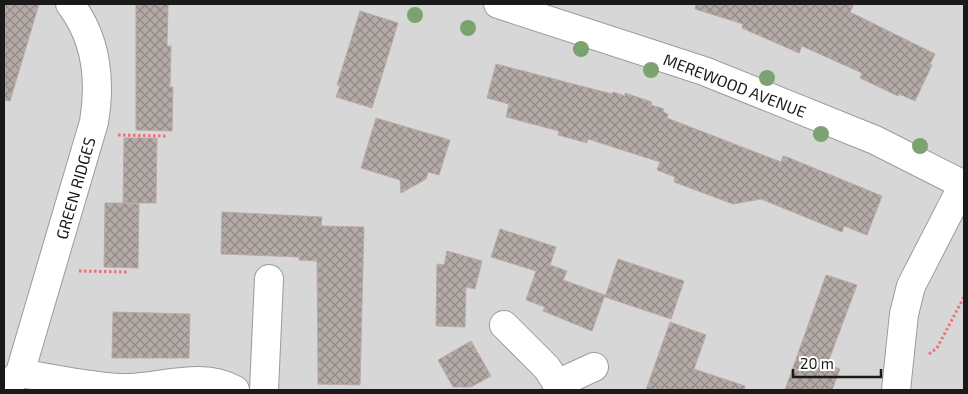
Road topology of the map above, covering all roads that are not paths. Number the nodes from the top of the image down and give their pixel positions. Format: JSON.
{"nodes":[{"id":1,"x":70,"y":4,"type":"edge"},
{"id":2,"x":498,"y":4,"type":"edge"},
{"id":3,"x":964,"y":185,"type":"edge"},
{"id":4,"x":269,"y":279,"type":"dead end"},
{"id":5,"x":504,"y":326,"type":"dead end"},
{"id":6,"x":594,"y":367,"type":"dead end"},
{"id":7,"x":12,"y":381,"type":"edge"},
{"id":8,"x":896,"y":385,"type":"edge"},
{"id":9,"x":559,"y":387,"type":"edge"},
{"id":10,"x":235,"y":390,"type":"edge"},
{"id":11,"x":264,"y":390,"type":"edge"}],
"edges":[{"from":1,"to":7,"type":"street","name":"GREEN RIDGES"},
{"from":2,"to":3,"type":"street","name":"MEREWOOD AVENUE"},
{"from":3,"to":8,"type":"street"},
{"from":4,"to":11,"type":"street"},
{"from":5,"to":9,"type":"street"},
{"from":6,"to":9,"type":"street"},
{"from":7,"to":10,"type":"street","name":"GREEN RIDGES"}]}
